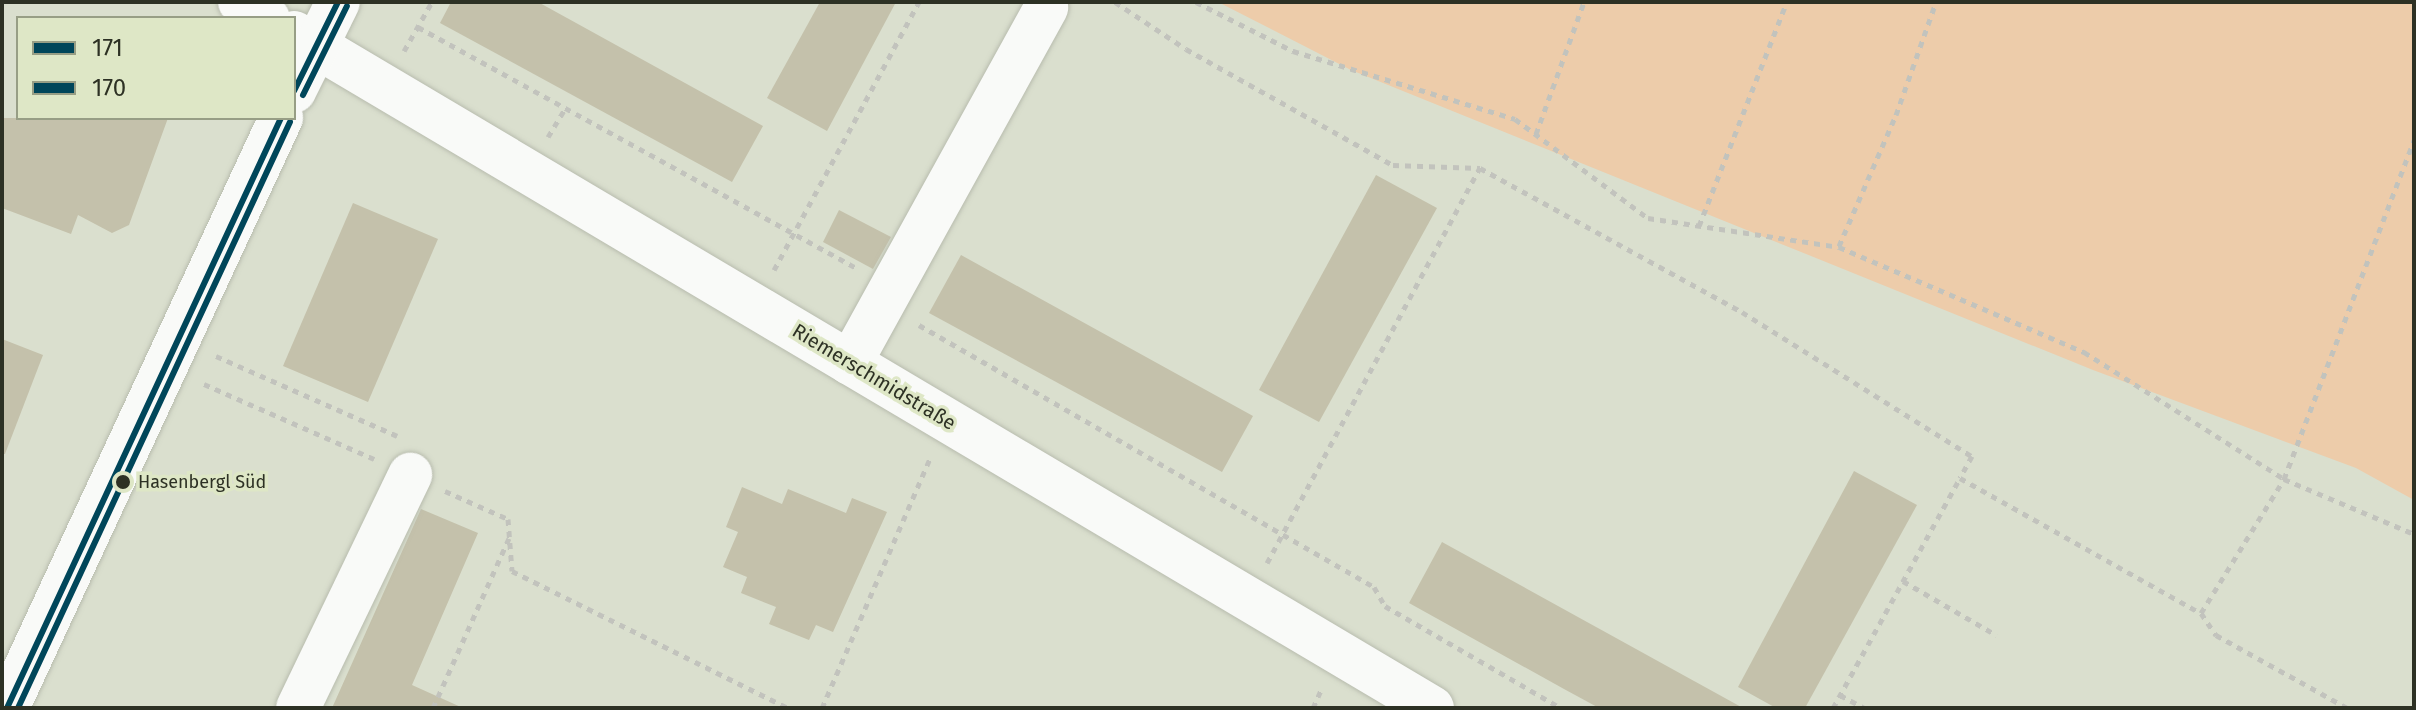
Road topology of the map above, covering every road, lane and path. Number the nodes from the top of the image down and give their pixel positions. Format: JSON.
{"nodes":[{"id":1,"x":240,"y":2,"type":"edge"},
{"id":2,"x":338,"y":2,"type":"edge"},
{"id":3,"x":432,"y":2,"type":"edge"},
{"id":4,"x":919,"y":2,"type":"edge"},
{"id":5,"x":1115,"y":2,"type":"edge"},
{"id":6,"x":1196,"y":2,"type":"edge"},
{"id":7,"x":1584,"y":2,"type":"edge"},
{"id":8,"x":1787,"y":2,"type":"edge"},
{"id":9,"x":1936,"y":2,"type":"edge"},
{"id":10,"x":1046,"y":8,"type":"dead end"},
{"id":11,"x":264,"y":16,"type":"edge"},
{"id":12,"x":418,"y":27,"type":"junction"},
{"id":13,"x":305,"y":39,"type":"edge"},
{"id":14,"x":404,"y":52,"type":"dead end"},
{"id":15,"x":296,"y":82,"type":"edge"},
{"id":16,"x":280,"y":120,"type":"edge"},
{"id":17,"x":1536,"y":134,"type":"junction"},
{"id":18,"x":2414,"y":140,"type":"edge"},
{"id":19,"x":1480,"y":168,"type":"junction"},
{"id":20,"x":1699,"y":226,"type":"junction"},
{"id":21,"x":795,"y":232,"type":"junction"},
{"id":22,"x":1839,"y":247,"type":"junction"},
{"id":23,"x":891,"y":288,"type":"junction"},
{"id":24,"x":753,"y":306,"type":"junction"},
{"id":25,"x":215,"y":356,"type":"dead end"},
{"id":26,"x":850,"y":363,"type":"junction"},
{"id":27,"x":203,"y":383,"type":"dead end"},
{"id":28,"x":947,"y":420,"type":"junction"},
{"id":29,"x":405,"y":456,"type":"junction"},
{"id":30,"x":1960,"y":478,"type":"junction"},
{"id":31,"x":2284,"y":479,"type":"junction"},
{"id":32,"x":1282,"y":534,"type":"junction"},
{"id":33,"x":2414,"y":534,"type":"edge"},
{"id":34,"x":509,"y":537,"type":"junction"},
{"id":35,"x":1903,"y":581,"type":"junction"},
{"id":36,"x":1248,"y":599,"type":"junction"},
{"id":37,"x":2201,"y":613,"type":"junction"},
{"id":38,"x":1996,"y":635,"type":"dead end"},
{"id":39,"x":1840,"y":695,"type":"junction"},
{"id":40,"x":20,"y":704,"type":"edge"},
{"id":41,"x":298,"y":708,"type":"edge"},
{"id":42,"x":433,"y":708,"type":"edge"},
{"id":43,"x":788,"y":708,"type":"edge"},
{"id":44,"x":822,"y":708,"type":"edge"},
{"id":45,"x":1432,"y":708,"type":"edge"},
{"id":46,"x":1561,"y":708,"type":"edge"},
{"id":47,"x":1833,"y":708,"type":"edge"},
{"id":48,"x":1864,"y":708,"type":"edge"},
{"id":49,"x":2347,"y":708,"type":"edge"}],
"edges":[{"from":1,"to":11,"type":"street"},
{"from":2,"to":13,"type":"street"},
{"from":3,"to":12,"type":"path"},
{"from":4,"to":21,"type":"path"},
{"from":5,"to":19,"type":"path"},
{"from":6,"to":17,"type":"path"},
{"from":7,"to":17,"type":"path"},
{"from":8,"to":20,"type":"path"},
{"from":9,"to":22,"type":"path"},
{"from":10,"to":23,"type":"street"},
{"from":12,"to":14,"type":"path"},
{"from":12,"to":21,"type":"path"},
{"from":13,"to":15,"type":"street"},
{"from":13,"to":24,"type":"street","name":"Riemerschmidstraße"},
{"from":16,"to":40,"type":"street"},
{"from":17,"to":20,"type":"path"},
{"from":18,"to":31,"type":"path"},
{"from":19,"to":30,"type":"path"},
{"from":19,"to":32,"type":"path"},
{"from":20,"to":22,"type":"path"},
{"from":21,"to":23,"type":"path"},
{"from":21,"to":24,"type":"path"},
{"from":22,"to":31,"type":"path"},
{"from":23,"to":26,"type":"street"},
{"from":23,"to":32,"type":"path"},
{"from":24,"to":26,"type":"street","name":"Riemerschmidstraße"},
{"from":25,"to":29,"type":"path"},
{"from":26,"to":28,"type":"street","name":"Riemerschmidstraße"},
{"from":27,"to":29,"type":"path"},
{"from":28,"to":36,"type":"street","name":"Riemerschmidstraße"},
{"from":28,"to":44,"type":"path"},
{"from":29,"to":34,"type":"path"},
{"from":29,"to":41,"type":"street"},
{"from":30,"to":35,"type":"path"},
{"from":30,"to":37,"type":"path"},
{"from":31,"to":33,"type":"path"},
{"from":31,"to":37,"type":"path"},
{"from":32,"to":36,"type":"path"},
{"from":32,"to":46,"type":"path"},
{"from":34,"to":42,"type":"path"},
{"from":34,"to":43,"type":"path"},
{"from":35,"to":38,"type":"path"},
{"from":35,"to":39,"type":"path"},
{"from":36,"to":45,"type":"street","name":"Riemerschmidstraße"},
{"from":37,"to":49,"type":"path"},
{"from":39,"to":47,"type":"path"},
{"from":39,"to":48,"type":"path"}]}
